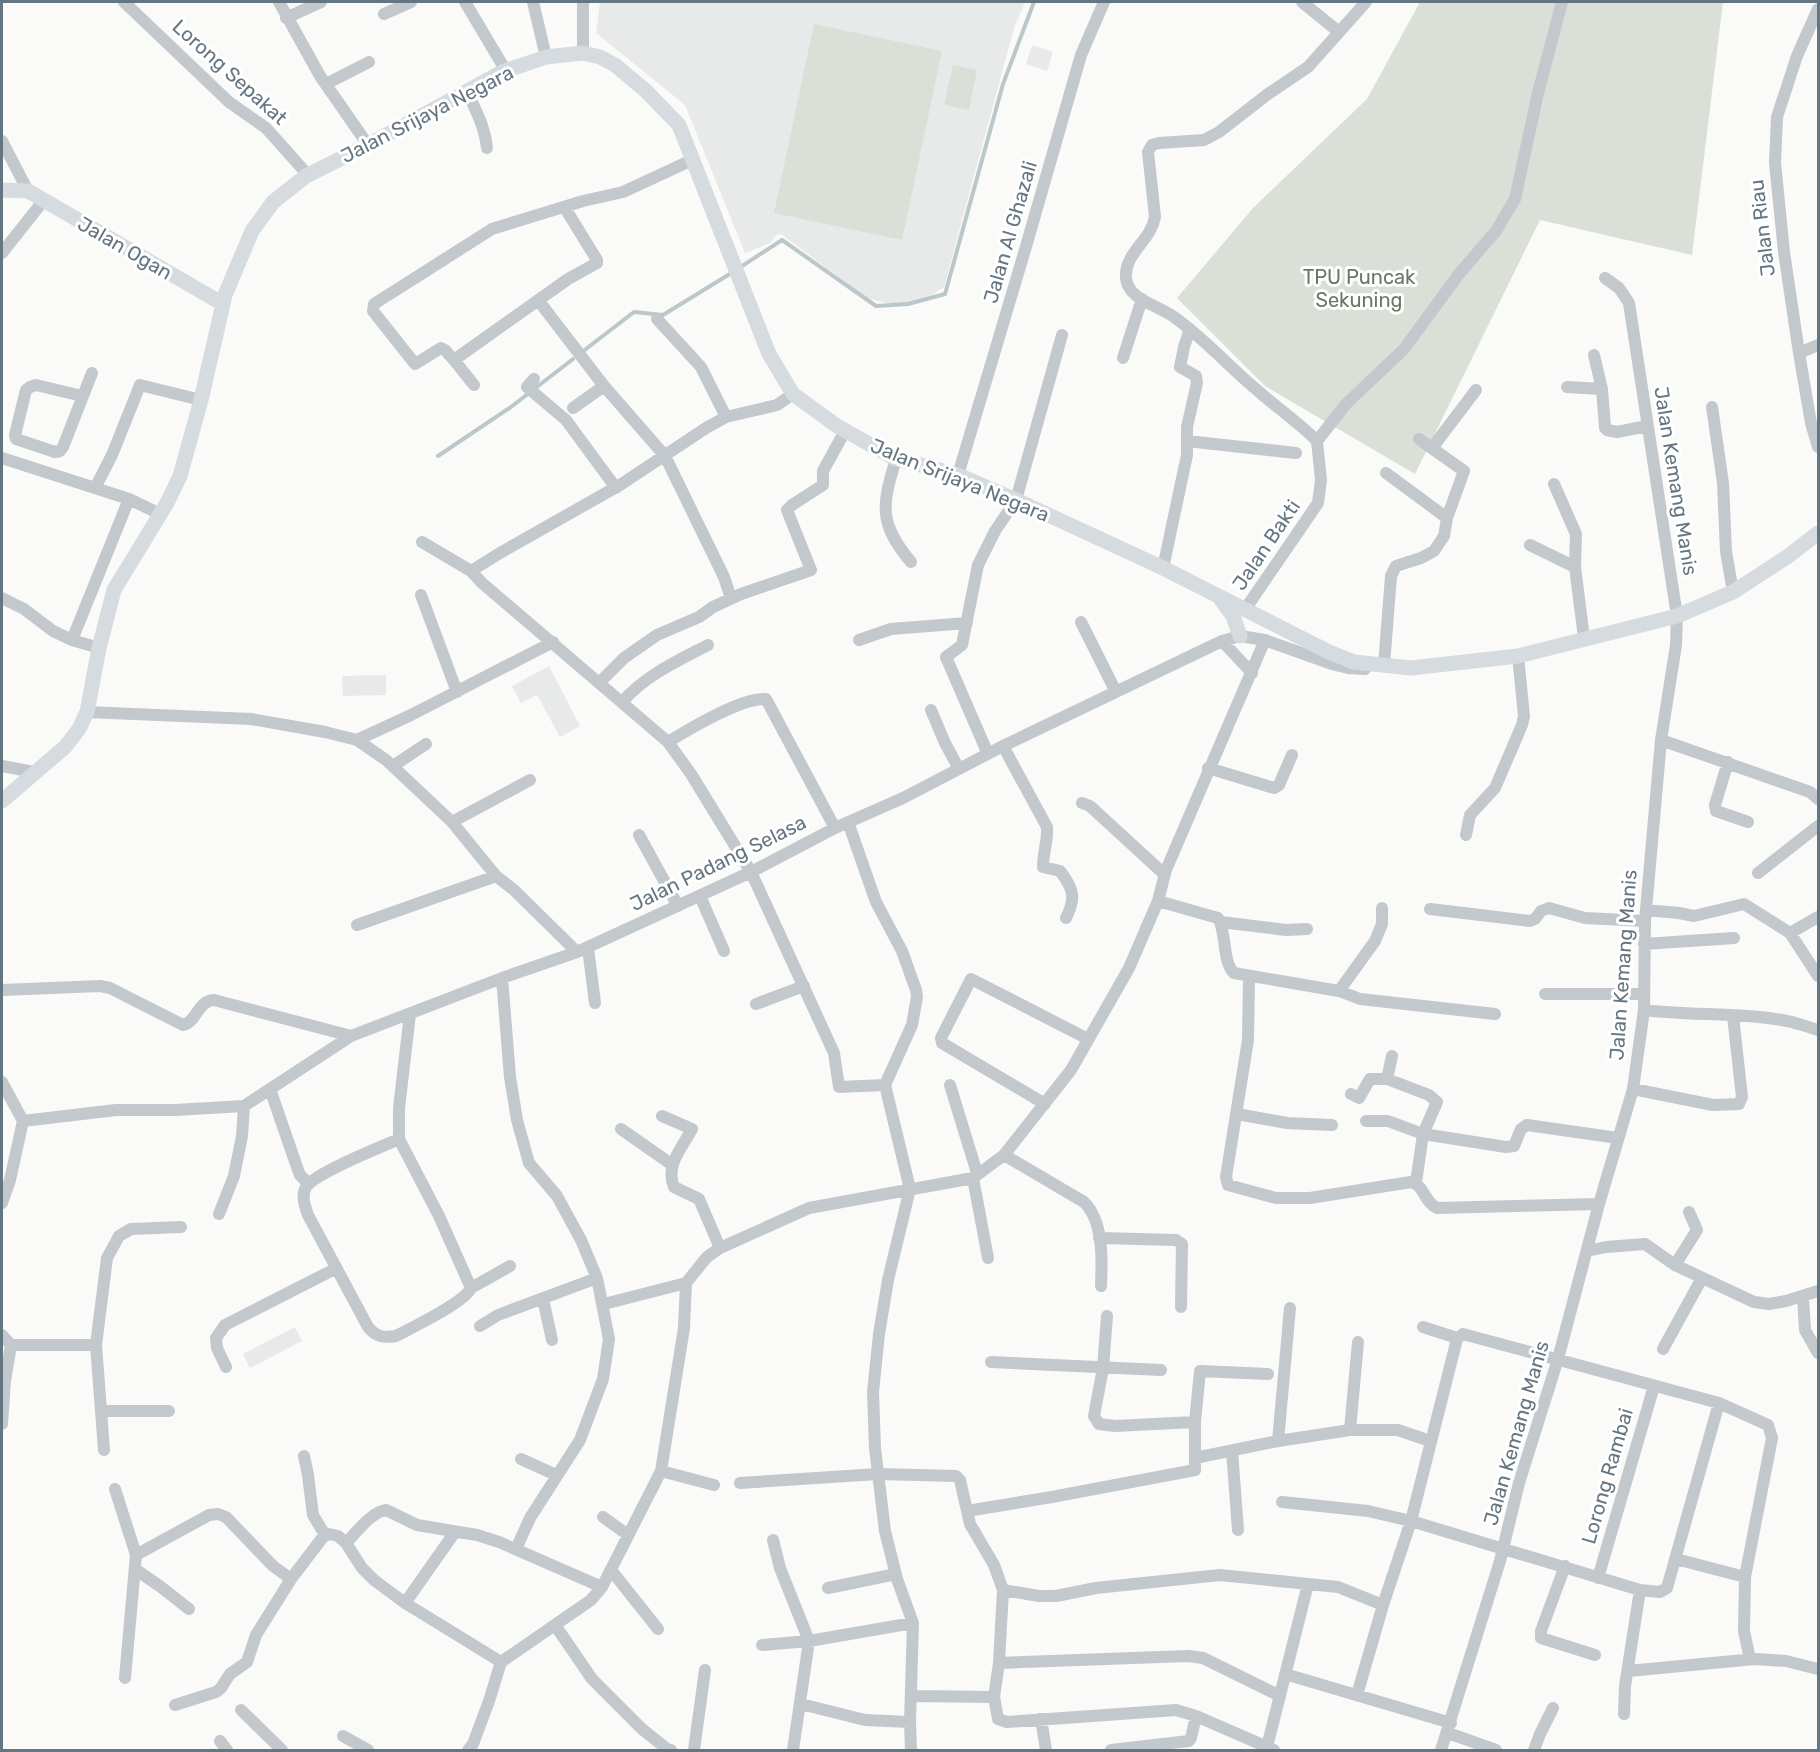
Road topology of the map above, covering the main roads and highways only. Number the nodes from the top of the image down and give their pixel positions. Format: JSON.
{"nodes":[{"id":1,"x":2,"y":190,"type":"edge"},
{"id":2,"x":223,"y":304,"type":"junction"},
{"id":3,"x":1818,"y":533,"type":"edge"},
{"id":4,"x":1219,"y":596,"type":"junction"},
{"id":5,"x":1240,"y":636,"type":"road end"},
{"id":6,"x":2,"y":801,"type":"edge"}],
"edges":[{"from":1,"to":2,"type":"main road","name":"Jalan Ogan"},
{"from":2,"to":4,"type":"main road","name":"Jalan Srijaya Negara"},
{"from":2,"to":6,"type":"main road","name":"Jalan Srijaya Negara"},
{"from":3,"to":4,"type":"main road","name":"Jalan Srijaya Negara"},
{"from":4,"to":5,"type":"main road"}]}
